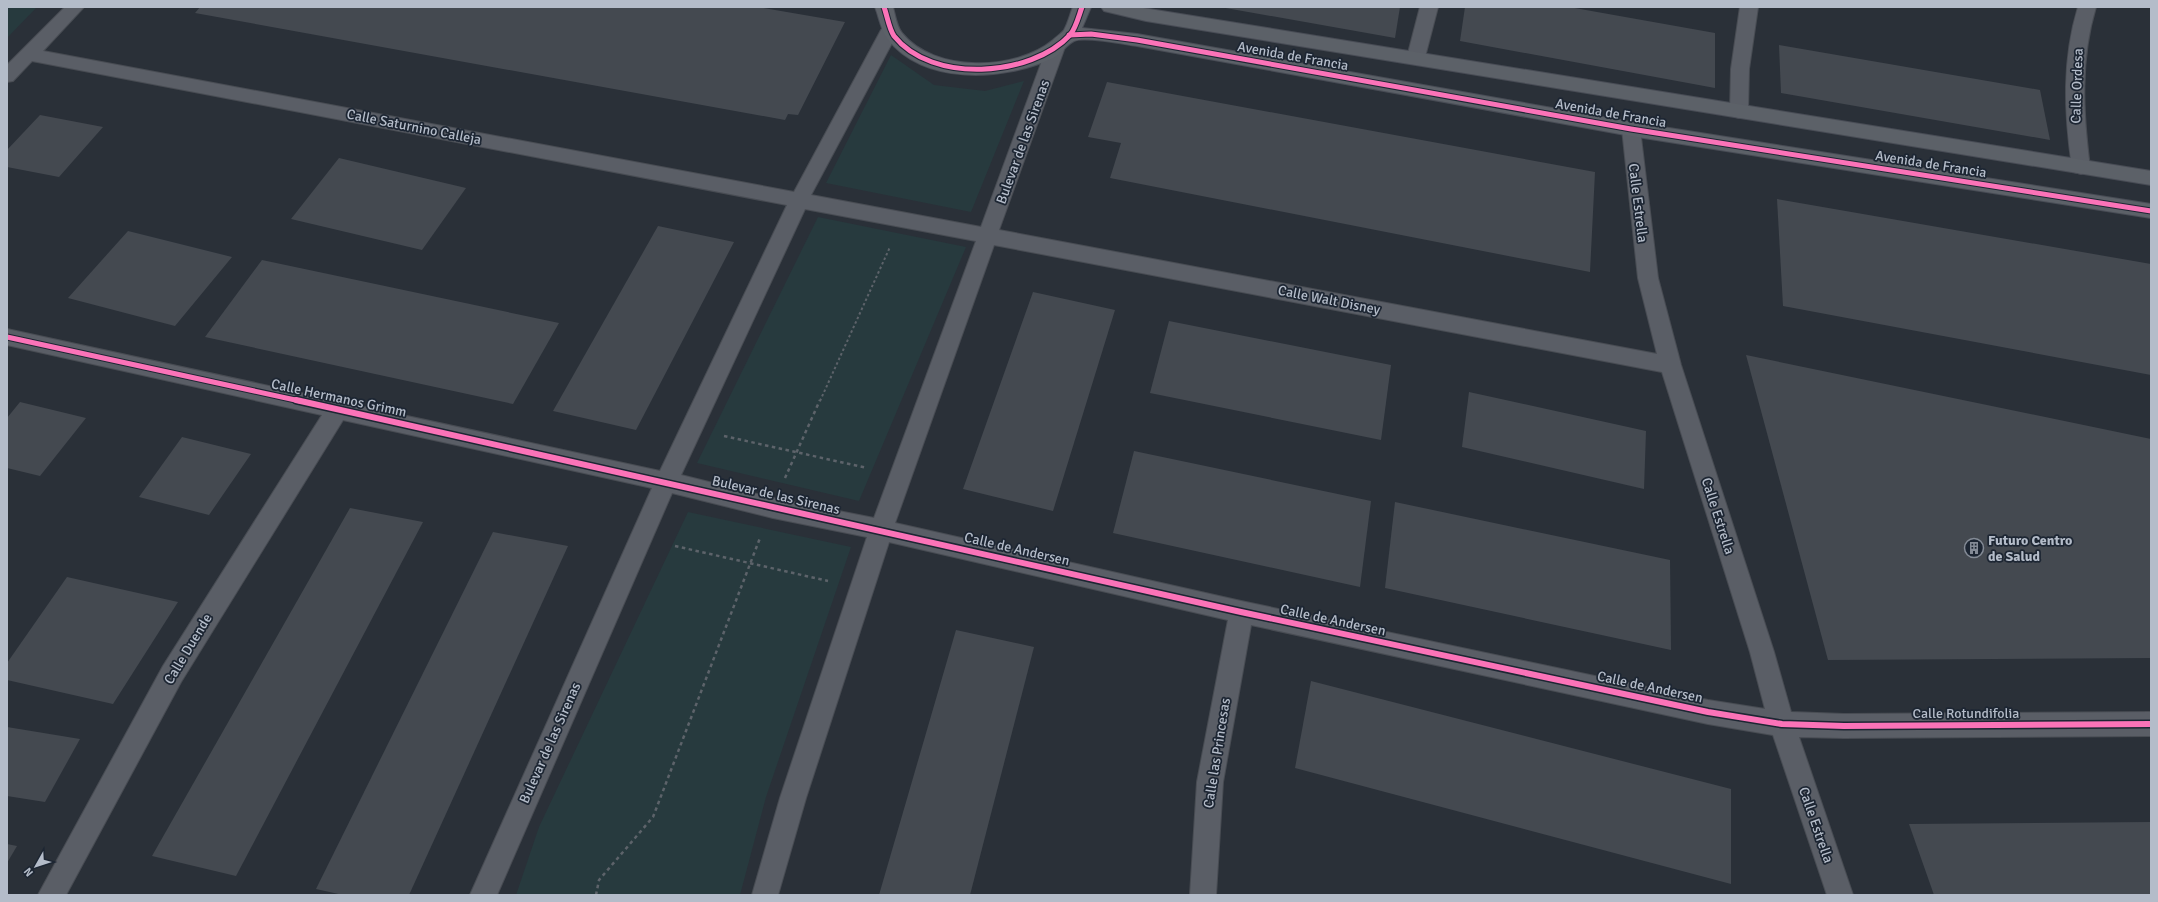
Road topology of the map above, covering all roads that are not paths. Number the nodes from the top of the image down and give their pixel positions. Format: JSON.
{"nodes":[{"id":1,"x":75,"y":7,"type":"edge"},
{"id":2,"x":884,"y":7,"type":"edge"},
{"id":3,"x":1082,"y":7,"type":"edge"},
{"id":4,"x":1110,"y":7,"type":"edge"},
{"id":5,"x":1429,"y":7,"type":"edge"},
{"id":6,"x":1749,"y":7,"type":"edge"},
{"id":7,"x":2087,"y":7,"type":"edge"},
{"id":8,"x":890,"y":30,"type":"junction"},
{"id":9,"x":1062,"y":41,"type":"junction"},
{"id":10,"x":28,"y":54,"type":"junction"},
{"id":11,"x":1416,"y":57,"type":"junction"},
{"id":12,"x":7,"y":76,"type":"edge"},
{"id":13,"x":1739,"y":111,"type":"junction"},
{"id":14,"x":1631,"y":129,"type":"junction"},
{"id":15,"x":2081,"y":167,"type":"junction"},
{"id":16,"x":2151,"y":178,"type":"edge"},
{"id":17,"x":799,"y":200,"type":"junction"},
{"id":18,"x":2151,"y":211,"type":"edge"},
{"id":19,"x":988,"y":236,"type":"junction"},
{"id":20,"x":7,"y":337,"type":"edge"},
{"id":21,"x":1670,"y":364,"type":"junction"},
{"id":22,"x":337,"y":410,"type":"junction"},
{"id":23,"x":667,"y":482,"type":"junction"},
{"id":24,"x":881,"y":530,"type":"junction"},
{"id":25,"x":1241,"y":612,"type":"junction"},
{"id":26,"x":1782,"y":724,"type":"junction"},
{"id":27,"x":2151,"y":724,"type":"edge"},
{"id":28,"x":51,"y":895,"type":"edge"},
{"id":29,"x":483,"y":895,"type":"edge"},
{"id":30,"x":765,"y":895,"type":"edge"},
{"id":31,"x":1203,"y":895,"type":"edge"},
{"id":32,"x":1840,"y":895,"type":"edge"}],
"edges":[{"from":1,"to":10,"type":"street"},
{"from":2,"to":8,"type":"main road"},
{"from":3,"to":9,"type":"main road"},
{"from":4,"to":11,"type":"main road","name":"Avenida de Francia"},
{"from":5,"to":11,"type":"street"},
{"from":6,"to":13,"type":"street"},
{"from":7,"to":15,"type":"street","name":"Calle Ordesa"},
{"from":8,"to":9,"type":"main road"},
{"from":8,"to":17,"type":"street","name":"Bulevar de las Sirenas"},
{"from":9,"to":14,"type":"main road","name":"Avenida de Francia"},
{"from":9,"to":19,"type":"street","name":"Bulevar de las Sirenas"},
{"from":10,"to":12,"type":"street"},
{"from":10,"to":17,"type":"street","name":"Calle Saturnino Calleja"},
{"from":11,"to":13,"type":"main road","name":"Avenida de Francia"},
{"from":13,"to":15,"type":"main road","name":"Avenida de Francia"},
{"from":14,"to":18,"type":"main road","name":"Avenida de Francia"},
{"from":14,"to":21,"type":"street","name":"Calle Estrella"},
{"from":15,"to":16,"type":"main road","name":"Avenida de Francia"},
{"from":17,"to":19,"type":"street"},
{"from":17,"to":23,"type":"street","name":"Bulevar de las Sirenas"},
{"from":19,"to":21,"type":"street","name":"Calle Walt Disney"},
{"from":19,"to":24,"type":"street","name":"Bulevar de las Sirenas"},
{"from":20,"to":22,"type":"street","name":"Calle Hermanos Grimm"},
{"from":21,"to":26,"type":"street","name":"Calle Estrella"},
{"from":22,"to":23,"type":"street","name":"Calle Hermanos Grimm"},
{"from":22,"to":28,"type":"street","name":"Calle Duende"},
{"from":23,"to":24,"type":"street","name":"Bulevar de las Sirenas"},
{"from":23,"to":29,"type":"street","name":"Bulevar de las Sirenas"},
{"from":24,"to":25,"type":"street","name":"Calle de Andersen"},
{"from":24,"to":30,"type":"street","name":"Bulevar de las Sirenas"},
{"from":25,"to":26,"type":"street","name":"Calle de Andersen"},
{"from":25,"to":31,"type":"street","name":"Calle las Princesas"},
{"from":26,"to":27,"type":"street","name":"Calle Rotundifolia"},
{"from":26,"to":32,"type":"street","name":"Calle Estrella"}]}
